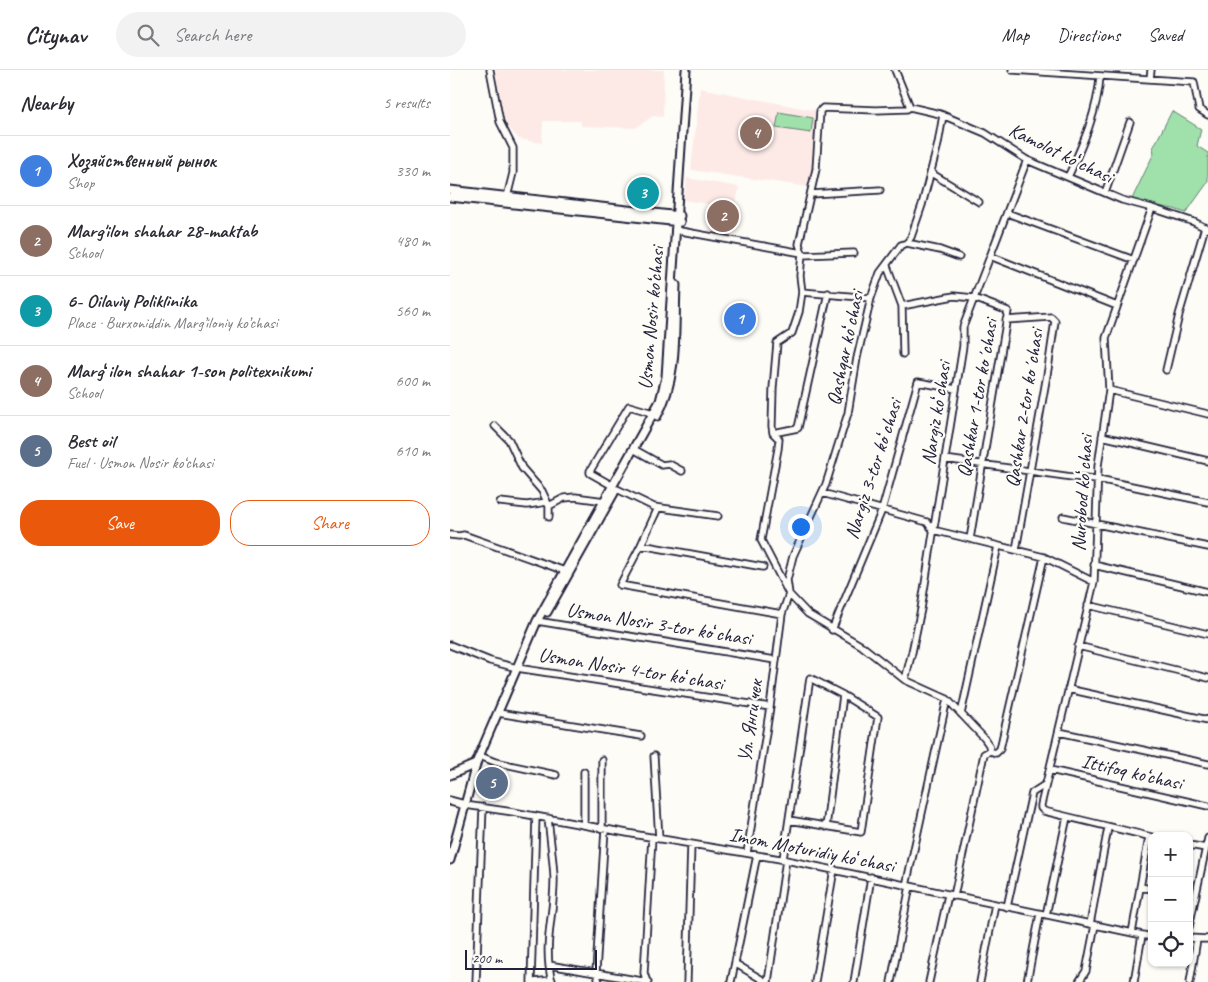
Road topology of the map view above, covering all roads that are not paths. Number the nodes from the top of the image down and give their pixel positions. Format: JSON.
{"nodes":[{"id":1,"x":490,"y":70,"type":"edge"},
{"id":2,"x":686,"y":70,"type":"edge"},
{"id":3,"x":895,"y":70,"type":"edge"},
{"id":4,"x":1012,"y":70,"type":"edge"},
{"id":5,"x":1151,"y":70,"type":"edge"},
{"id":6,"x":1097,"y":74,"type":"edge"},
{"id":7,"x":1150,"y":79,"type":"junction"},
{"id":8,"x":910,"y":107,"type":"junction"},
{"id":9,"x":943,"y":115,"type":"junction"},
{"id":10,"x":1208,"y":115,"type":"edge"},
{"id":11,"x":1130,"y":122,"type":"dead end"},
{"id":12,"x":1027,"y":160,"type":"junction"},
{"id":13,"x":931,"y":173,"type":"junction"},
{"id":14,"x":1068,"y":177,"type":"junction"},
{"id":15,"x":450,"y":190,"type":"edge"},
{"id":16,"x":880,"y":190,"type":"dead end"},
{"id":17,"x":1104,"y":193,"type":"junction"},
{"id":18,"x":811,"y":194,"type":"junction"},
{"id":19,"x":450,"y":197,"type":"edge"},
{"id":20,"x":506,"y":200,"type":"junction"},
{"id":21,"x":979,"y":202,"type":"dead end"},
{"id":22,"x":1152,"y":208,"type":"junction"},
{"id":23,"x":1007,"y":213,"type":"junction"},
{"id":24,"x":678,"y":222,"type":"junction"},
{"id":25,"x":1206,"y":228,"type":"edge"},
{"id":26,"x":907,"y":243,"type":"junction"},
{"id":27,"x":854,"y":253,"type":"dead end"},
{"id":28,"x":802,"y":254,"type":"junction"},
{"id":29,"x":990,"y":256,"type":"junction"},
{"id":30,"x":959,"y":257,"type":"dead end"},
{"id":31,"x":1134,"y":260,"type":"junction"},
{"id":32,"x":886,"y":266,"type":"junction"},
{"id":33,"x":802,"y":292,"type":"junction"},
{"id":34,"x":828,"y":293,"type":"junction"},
{"id":35,"x":871,"y":298,"type":"junction"},
{"id":36,"x":974,"y":298,"type":"junction"},
{"id":37,"x":902,"y":306,"type":"junction"},
{"id":38,"x":1118,"y":306,"type":"junction"},
{"id":39,"x":1006,"y":320,"type":"junction"},
{"id":40,"x":903,"y":354,"type":"dead end"},
{"id":41,"x":1166,"y":370,"type":"dead end"},
{"id":42,"x":956,"y":389,"type":"junction"},
{"id":43,"x":1109,"y":390,"type":"junction"},
{"id":44,"x":653,"y":413,"type":"junction"},
{"id":45,"x":1208,"y":414,"type":"edge"},
{"id":46,"x":495,"y":426,"type":"dead end"},
{"id":47,"x":773,"y":433,"type":"junction"},
{"id":48,"x":1102,"y":436,"type":"junction"},
{"id":49,"x":637,"y":451,"type":"junction"},
{"id":50,"x":945,"y":459,"type":"junction"},
{"id":51,"x":1208,"y":461,"type":"edge"},
{"id":52,"x":982,"y":465,"type":"junction"},
{"id":53,"x":624,"y":470,"type":"junction"},
{"id":54,"x":682,"y":471,"type":"dead end"},
{"id":55,"x":1030,"y":472,"type":"junction"},
{"id":56,"x":1098,"y":479,"type":"junction"},
{"id":57,"x":615,"y":487,"type":"junction"},
{"id":58,"x":822,"y":493,"type":"junction"},
{"id":59,"x":605,"y":501,"type":"junction"},
{"id":60,"x":500,"y":502,"type":"dead end"},
{"id":61,"x":1208,"y":502,"type":"edge"},
{"id":62,"x":548,"y":504,"type":"junction"},
{"id":63,"x":658,"y":508,"type":"junction"},
{"id":64,"x":882,"y":510,"type":"junction"},
{"id":65,"x":718,"y":516,"type":"dead end"},
{"id":66,"x":549,"y":517,"type":"dead end"},
{"id":67,"x":1063,"y":517,"type":"dead end"},
{"id":68,"x":1096,"y":523,"type":"junction"},
{"id":69,"x":933,"y":530,"type":"junction"},
{"id":70,"x":450,"y":535,"type":"edge"},
{"id":71,"x":970,"y":539,"type":"junction"},
{"id":72,"x":641,"y":545,"type":"junction"},
{"id":73,"x":998,"y":546,"type":"junction"},
{"id":74,"x":1208,"y":547,"type":"edge"},
{"id":75,"x":1016,"y":550,"type":"junction"},
{"id":76,"x":1044,"y":557,"type":"junction"},
{"id":77,"x":1094,"y":565,"type":"junction"},
{"id":78,"x":763,"y":567,"type":"dead end"},
{"id":79,"x":565,"y":571,"type":"junction"},
{"id":80,"x":1094,"y":582,"type":"junction"},
{"id":81,"x":1208,"y":592,"type":"edge"},
{"id":82,"x":789,"y":594,"type":"junction"},
{"id":83,"x":1088,"y":604,"type":"junction"},
{"id":84,"x":782,"y":614,"type":"junction"},
{"id":85,"x":538,"y":623,"type":"junction"},
{"id":86,"x":832,"y":630,"type":"junction"},
{"id":87,"x":1208,"y":634,"type":"edge"},
{"id":88,"x":450,"y":645,"type":"edge"},
{"id":89,"x":1078,"y":646,"type":"junction"},
{"id":90,"x":775,"y":660,"type":"junction"},
{"id":91,"x":517,"y":668,"type":"junction"},
{"id":92,"x":1208,"y":678,"type":"edge"},
{"id":93,"x":905,"y":680,"type":"junction"},
{"id":94,"x":1068,"y":689,"type":"junction"},
{"id":95,"x":843,"y":695,"type":"junction"},
{"id":96,"x":947,"y":699,"type":"junction"},
{"id":97,"x":770,"y":707,"type":"junction"},
{"id":98,"x":498,"y":713,"type":"junction"},
{"id":99,"x":961,"y":714,"type":"junction"},
{"id":100,"x":1208,"y":720,"type":"edge"},
{"id":101,"x":1058,"y":732,"type":"junction"},
{"id":102,"x":641,"y":736,"type":"dead end"},
{"id":103,"x":990,"y":751,"type":"junction"},
{"id":104,"x":480,"y":756,"type":"junction"},
{"id":105,"x":654,"y":756,"type":"dead end"},
{"id":106,"x":602,"y":760,"type":"dead end"},
{"id":107,"x":476,"y":764,"type":"junction"},
{"id":108,"x":1208,"y":764,"type":"edge"},
{"id":109,"x":1050,"y":770,"type":"junction"},
{"id":110,"x":584,"y":772,"type":"dead end"},
{"id":111,"x":450,"y":774,"type":"edge"},
{"id":112,"x":556,"y":775,"type":"dead end"},
{"id":113,"x":1046,"y":784,"type":"junction"},
{"id":114,"x":450,"y":801,"type":"edge"},
{"id":115,"x":465,"y":805,"type":"junction"},
{"id":116,"x":1208,"y":806,"type":"edge"},
{"id":117,"x":483,"y":807,"type":"junction"},
{"id":118,"x":536,"y":816,"type":"junction"},
{"id":119,"x":1067,"y":817,"type":"junction"},
{"id":120,"x":548,"y":818,"type":"junction"},
{"id":121,"x":789,"y":820,"type":"junction"},
{"id":122,"x":584,"y":825,"type":"junction"},
{"id":123,"x":826,"y":827,"type":"junction"},
{"id":124,"x":1108,"y":828,"type":"junction"},
{"id":125,"x":604,"y":829,"type":"junction"},
{"id":126,"x":1148,"y":837,"type":"edge"},
{"id":127,"x":655,"y":838,"type":"junction"},
{"id":128,"x":1208,"y":838,"type":"edge"},
{"id":129,"x":691,"y":844,"type":"junction"},
{"id":130,"x":1193,"y":846,"type":"edge"},
{"id":131,"x":1148,"y":847,"type":"edge"},
{"id":132,"x":1206,"y":848,"type":"junction"},
{"id":133,"x":747,"y":853,"type":"junction"},
{"id":134,"x":756,"y":855,"type":"junction"},
{"id":135,"x":450,"y":858,"type":"edge"},
{"id":136,"x":784,"y":859,"type":"junction"},
{"id":137,"x":834,"y":869,"type":"junction"},
{"id":138,"x":871,"y":877,"type":"junction"},
{"id":139,"x":908,"y":886,"type":"junction"},
{"id":140,"x":1140,"y":887,"type":"junction"},
{"id":141,"x":1148,"y":888,"type":"edge"},
{"id":142,"x":1193,"y":892,"type":"edge"},
{"id":143,"x":951,"y":895,"type":"junction"},
{"id":144,"x":995,"y":904,"type":"junction"},
{"id":145,"x":1007,"y":907,"type":"junction"},
{"id":146,"x":1043,"y":914,"type":"junction"},
{"id":147,"x":1092,"y":924,"type":"junction"},
{"id":148,"x":1132,"y":933,"type":"junction"},
{"id":149,"x":1142,"y":935,"type":"junction"},
{"id":150,"x":1148,"y":936,"type":"edge"},
{"id":151,"x":1193,"y":938,"type":"edge"},
{"id":152,"x":1197,"y":938,"type":"junction"},
{"id":153,"x":1208,"y":939,"type":"edge"},
{"id":154,"x":736,"y":964,"type":"junction"},
{"id":155,"x":548,"y":965,"type":"junction"},
{"id":156,"x":596,"y":972,"type":"junction"},
{"id":157,"x":552,"y":981,"type":"edge"},
{"id":158,"x":476,"y":982,"type":"edge"},
{"id":159,"x":531,"y":982,"type":"edge"},
{"id":160,"x":534,"y":982,"type":"edge"},
{"id":161,"x":599,"y":982,"type":"edge"},
{"id":162,"x":648,"y":982,"type":"edge"},
{"id":163,"x":687,"y":982,"type":"edge"},
{"id":164,"x":731,"y":982,"type":"edge"},
{"id":165,"x":767,"y":982,"type":"edge"},
{"id":166,"x":815,"y":982,"type":"edge"},
{"id":167,"x":854,"y":982,"type":"edge"},
{"id":168,"x":891,"y":982,"type":"edge"},
{"id":169,"x":929,"y":982,"type":"edge"},
{"id":170,"x":980,"y":982,"type":"edge"},
{"id":171,"x":1027,"y":982,"type":"edge"},
{"id":172,"x":1079,"y":982,"type":"edge"},
{"id":173,"x":1134,"y":982,"type":"edge"},
{"id":174,"x":1190,"y":982,"type":"edge"}],
"edges":[{"from":1,"to":20,"type":"street"},
{"from":2,"to":24,"type":"main road","name":"Usmon Nosir ko‘chasi"},
{"from":3,"to":8,"type":"street"},
{"from":4,"to":6,"type":"street"},
{"from":5,"to":7,"type":"street"},
{"from":6,"to":7,"type":"street"},
{"from":6,"to":14,"type":"street"},
{"from":7,"to":10,"type":"street"},
{"from":8,"to":9,"type":"street","name":"Kamolot koʻchasi"},
{"from":8,"to":18,"type":"street","name":"Kamolot koʻchasi"},
{"from":9,"to":12,"type":"street","name":"Kamolot koʻchasi"},
{"from":9,"to":13,"type":"street","name":"Qashqar koʻchasi"},
{"from":11,"to":17,"type":"street"},
{"from":12,"to":14,"type":"street","name":"Kamolot koʻchasi"},
{"from":12,"to":23,"type":"street","name":"Nargiz koʻchasi"},
{"from":13,"to":21,"type":"street"},
{"from":13,"to":26,"type":"street","name":"Qashqar koʻchasi"},
{"from":14,"to":17,"type":"street","name":"Kamolot koʻchasi"},
{"from":15,"to":20,"type":"main road"},
{"from":16,"to":18,"type":"street"},
{"from":17,"to":22,"type":"street","name":"Kamolot koʻchasi"},
{"from":18,"to":28,"type":"street"},
{"from":19,"to":20,"type":"main road"},
{"from":20,"to":24,"type":"main road"},
{"from":22,"to":25,"type":"street","name":"Kamolot koʻchasi"},
{"from":22,"to":31,"type":"street","name":"Nurobod koʻchasi"},
{"from":23,"to":29,"type":"street","name":"Nargiz koʻchasi"},
{"from":23,"to":31,"type":"street"},
{"from":24,"to":28,"type":"street"},
{"from":24,"to":44,"type":"main road","name":"Usmon Nosir ko‘chasi"},
{"from":24,"to":49,"type":"main road","name":"Usmon Nosir ko‘chasi"},
{"from":25,"to":41,"type":"street"},
{"from":26,"to":30,"type":"street"},
{"from":26,"to":32,"type":"street","name":"Qashqar koʻchasi"},
{"from":27,"to":28,"type":"street"},
{"from":28,"to":33,"type":"street"},
{"from":29,"to":36,"type":"street","name":"Nargiz koʻchasi"},
{"from":29,"to":38,"type":"street"},
{"from":31,"to":38,"type":"street","name":"Nurobod koʻchasi"},
{"from":32,"to":35,"type":"street","name":"Qashqar koʻchasi"},
{"from":32,"to":37,"type":"street"},
{"from":33,"to":34,"type":"street"},
{"from":33,"to":47,"type":"street"},
{"from":34,"to":35,"type":"street"},
{"from":34,"to":47,"type":"street"},
{"from":35,"to":58,"type":"street","name":"Qashqar koʻchasi"},
{"from":36,"to":37,"type":"street","name":"Qashkar 1-tor koʼchasi"},
{"from":36,"to":39,"type":"street","name":"Qashkar 1-tor koʼchasi"},
{"from":36,"to":42,"type":"street","name":"Nargiz koʻchasi"},
{"from":37,"to":40,"type":"street"},
{"from":38,"to":43,"type":"street","name":"Nurobod koʻchasi"},
{"from":39,"to":52,"type":"street","name":"Qashkar 1-tor koʼchasi"},
{"from":39,"to":55,"type":"street","name":"Qashkar 2-tor koʼchasi"},
{"from":42,"to":50,"type":"street","name":"Nargiz koʻchasi"},
{"from":42,"to":64,"type":"street","name":"Nargiz 3-tor koʻchasi"},
{"from":43,"to":45,"type":"street"},
{"from":43,"to":48,"type":"street","name":"Nurobod koʻchasi"},
{"from":44,"to":53,"type":"main road","name":"Usmon Nosir ko‘chasi"},
{"from":44,"to":57,"type":"street"},
{"from":46,"to":62,"type":"street"},
{"from":47,"to":82,"type":"street"},
{"from":48,"to":51,"type":"street"},
{"from":48,"to":56,"type":"street","name":"Nurobod koʻchasi"},
{"from":49,"to":53,"type":"main road","name":"Usmon Nosir ko‘chasi"},
{"from":49,"to":54,"type":"street"},
{"from":50,"to":52,"type":"street"},
{"from":50,"to":69,"type":"street","name":"Nargiz koʻchasi"},
{"from":52,"to":55,"type":"street"},
{"from":52,"to":71,"type":"street","name":"Qashkar 1-tor koʼchasi"},
{"from":53,"to":57,"type":"main road","name":"Usmon Nosir ko‘chasi"},
{"from":55,"to":56,"type":"street"},
{"from":55,"to":75,"type":"street","name":"Qashkar 2-tor koʼchasi"},
{"from":56,"to":61,"type":"street"},
{"from":56,"to":68,"type":"street","name":"Nurobod koʻchasi"},
{"from":57,"to":59,"type":"main road","name":"Usmon Nosir ko‘chasi"},
{"from":57,"to":63,"type":"street"},
{"from":57,"to":85,"type":"main road","name":"Usmon Nosir ko‘chasi"},
{"from":58,"to":64,"type":"street"},
{"from":58,"to":82,"type":"street","name":"Qashqar koʻchasi"},
{"from":59,"to":62,"type":"street"},
{"from":59,"to":79,"type":"main road","name":"Usmon Nosir ko‘chasi"},
{"from":60,"to":62,"type":"street"},
{"from":62,"to":66,"type":"street"},
{"from":63,"to":65,"type":"street"},
{"from":63,"to":72,"type":"street"},
{"from":64,"to":69,"type":"street"},
{"from":64,"to":86,"type":"street","name":"Nargiz 3-tor koʻchasi"},
{"from":67,"to":68,"type":"street"},
{"from":68,"to":74,"type":"street"},
{"from":68,"to":77,"type":"street","name":"Nurobod koʻchasi"},
{"from":69,"to":71,"type":"street"},
{"from":69,"to":93,"type":"street","name":"Nargiz koʻchasi"},
{"from":70,"to":79,"type":"street"},
{"from":71,"to":73,"type":"street"},
{"from":72,"to":78,"type":"street"},
{"from":72,"to":84,"type":"street"},
{"from":73,"to":75,"type":"street"},
{"from":73,"to":99,"type":"street"},
{"from":75,"to":76,"type":"street"},
{"from":76,"to":80,"type":"street"},
{"from":76,"to":103,"type":"street"},
{"from":77,"to":80,"type":"street","name":"Nurobod koʻchasi"},
{"from":77,"to":81,"type":"street"},
{"from":79,"to":85,"type":"main road","name":"Usmon Nosir ko‘chasi"},
{"from":80,"to":83,"type":"street","name":"Nurobod koʻchasi"},
{"from":82,"to":84,"type":"street","name":"Ул. Янги чек"},
{"from":82,"to":86,"type":"street"},
{"from":83,"to":87,"type":"street"},
{"from":83,"to":89,"type":"street","name":"Nurobod koʻchasi"},
{"from":84,"to":90,"type":"street","name":"Ул. Янги чек"},
{"from":85,"to":90,"type":"street","name":"Usmon Nosir 3-tor koʻchasi"},
{"from":85,"to":91,"type":"main road","name":"Usmon Nosir ko‘chasi"},
{"from":86,"to":93,"type":"street"},
{"from":88,"to":91,"type":"street","name":"Usmon Nosir 4-tor koʻchasi"},
{"from":89,"to":92,"type":"street"},
{"from":89,"to":94,"type":"street","name":"Nurobod koʻchasi"},
{"from":90,"to":97,"type":"street","name":"Ул. Янги чек"},
{"from":91,"to":97,"type":"street","name":"Usmon Nosir 4-tor koʻchasi"},
{"from":91,"to":98,"type":"main road","name":"Usmon Nosir ko‘chasi"},
{"from":93,"to":96,"type":"street"},
{"from":94,"to":100,"type":"street"},
{"from":94,"to":101,"type":"street","name":"Nurobod koʻchasi"},
{"from":95,"to":121,"type":"street"},
{"from":95,"to":123,"type":"street"},
{"from":95,"to":123,"type":"street"},
{"from":96,"to":99,"type":"street"},
{"from":96,"to":139,"type":"street"},
{"from":97,"to":133,"type":"street","name":"Ул. Янги чек"},
{"from":98,"to":102,"type":"street"},
{"from":98,"to":104,"type":"main road","name":"Usmon Nosir ko‘chasi"},
{"from":99,"to":103,"type":"street"},
{"from":101,"to":108,"type":"street"},
{"from":101,"to":109,"type":"street","name":"Nurobod koʻchasi"},
{"from":103,"to":143,"type":"street"},
{"from":104,"to":107,"type":"main road","name":"Usmon Nosir ko‘chasi"},
{"from":104,"to":112,"type":"street"},
{"from":105,"to":127,"type":"street"},
{"from":106,"to":125,"type":"street"},
{"from":107,"to":111,"type":"main road"},
{"from":107,"to":115,"type":"main road","name":"Usmon Nosir ko‘chasi"},
{"from":109,"to":113,"type":"street","name":"Nurobod koʻchasi"},
{"from":109,"to":116,"type":"street","name":"Ittifoq ko‘chasi"},
{"from":110,"to":122,"type":"street"},
{"from":113,"to":119,"type":"street","name":"Nurobod koʻchasi"},
{"from":113,"to":145,"type":"street"},
{"from":114,"to":115,"type":"main road"},
{"from":115,"to":117,"type":"street","name":"Imom Moturidiy koʻchasi"},
{"from":115,"to":135,"type":"main road","name":"Usmon Nosir ko‘chasi"},
{"from":117,"to":118,"type":"street","name":"Imom Moturidiy koʻchasi"},
{"from":117,"to":158,"type":"street"},
{"from":118,"to":120,"type":"street","name":"Imom Moturidiy koʻchasi"},
{"from":118,"to":159,"type":"street"},
{"from":119,"to":124,"type":"street"},
{"from":119,"to":146,"type":"street"},
{"from":120,"to":122,"type":"street","name":"Imom Moturidiy koʻchasi"},
{"from":120,"to":155,"type":"street"},
{"from":121,"to":123,"type":"street"},
{"from":121,"to":136,"type":"street"},
{"from":122,"to":125,"type":"street","name":"Imom Moturidiy koʻchasi"},
{"from":124,"to":126,"type":"street"},
{"from":124,"to":147,"type":"street"},
{"from":125,"to":127,"type":"street","name":"Imom Moturidiy koʻchasi"},
{"from":125,"to":156,"type":"street"},
{"from":127,"to":129,"type":"street","name":"Imom Moturidiy koʻchasi"},
{"from":127,"to":162,"type":"street"},
{"from":128,"to":132,"type":"street"},
{"from":129,"to":133,"type":"street","name":"Imom Moturidiy koʻchasi"},
{"from":129,"to":163,"type":"street"},
{"from":130,"to":132,"type":"street"},
{"from":131,"to":140,"type":"street"},
{"from":132,"to":142,"type":"street"},
{"from":133,"to":134,"type":"street","name":"Imom Moturidiy koʻchasi"},
{"from":134,"to":136,"type":"street","name":"Imom Moturidiy koʻchasi"},
{"from":134,"to":154,"type":"street"},
{"from":136,"to":137,"type":"street","name":"Imom Moturidiy koʻchasi"},
{"from":136,"to":165,"type":"street"},
{"from":137,"to":138,"type":"street","name":"Imom Moturidiy koʻchasi"},
{"from":137,"to":166,"type":"street"},
{"from":138,"to":139,"type":"street","name":"Imom Moturidiy koʻchasi"},
{"from":138,"to":167,"type":"street"},
{"from":139,"to":143,"type":"street","name":"Imom Moturidiy koʻchasi"},
{"from":139,"to":168,"type":"street"},
{"from":140,"to":141,"type":"street"},
{"from":140,"to":148,"type":"street"},
{"from":143,"to":144,"type":"street","name":"Imom Moturidiy koʻchasi"},
{"from":143,"to":169,"type":"street"},
{"from":144,"to":145,"type":"street","name":"Imom Moturidiy koʻchasi"},
{"from":144,"to":170,"type":"street"},
{"from":145,"to":146,"type":"street","name":"Imom Moturidiy koʻchasi"},
{"from":146,"to":147,"type":"street","name":"Imom Moturidiy koʻchasi"},
{"from":146,"to":171,"type":"street"},
{"from":147,"to":148,"type":"street","name":"Imom Moturidiy koʻchasi"},
{"from":147,"to":172,"type":"street"},
{"from":148,"to":149,"type":"street","name":"Imom Moturidiy koʻchasi"},
{"from":149,"to":150,"type":"street","name":"Imom Moturidiy koʻchasi"},
{"from":149,"to":173,"type":"street"},
{"from":151,"to":152,"type":"street"},
{"from":152,"to":153,"type":"street"},
{"from":152,"to":174,"type":"street"},
{"from":154,"to":164,"type":"street"},
{"from":154,"to":165,"type":"street"},
{"from":155,"to":156,"type":"street"},
{"from":155,"to":157,"type":"street"},
{"from":156,"to":161,"type":"street"},
{"from":156,"to":162,"type":"street"},
{"from":157,"to":160,"type":"street"}]}
